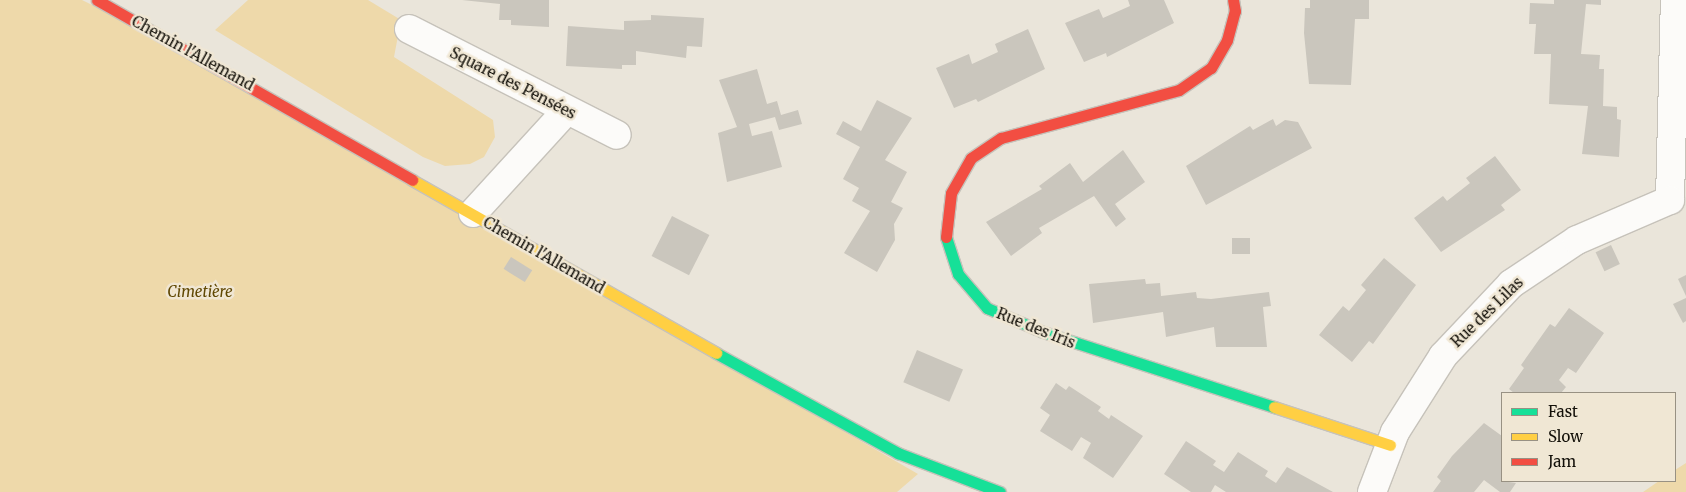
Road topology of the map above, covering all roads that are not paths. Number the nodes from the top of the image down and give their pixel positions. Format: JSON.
{"nodes":[{"id":1,"x":97,"y":0,"type":"edge"},
{"id":2,"x":1233,"y":0,"type":"edge"},
{"id":3,"x":1675,"y":0,"type":"edge"},
{"id":4,"x":409,"y":29,"type":"dead end"},
{"id":5,"x":1680,"y":50,"type":"edge"},
{"id":6,"x":566,"y":111,"type":"junction"},
{"id":7,"x":617,"y":135,"type":"dead end"},
{"id":8,"x":1678,"y":202,"type":"edge"},
{"id":9,"x":473,"y":214,"type":"junction"},
{"id":10,"x":1390,"y":445,"type":"junction"},
{"id":11,"x":1000,"y":492,"type":"edge"},
{"id":12,"x":1372,"y":492,"type":"edge"}],
"edges":[{"from":1,"to":9,"type":"street","name":"Chemin l'Allemand"},
{"from":2,"to":10,"type":"street","name":"Rue des Iris"},
{"from":3,"to":5,"type":"street"},
{"from":4,"to":6,"type":"street","name":"Square des Pensées"},
{"from":5,"to":8,"type":"street"},
{"from":6,"to":7,"type":"street","name":"Square des Pensées"},
{"from":6,"to":9,"type":"street"},
{"from":8,"to":10,"type":"street","name":"Rue des Lilas"},
{"from":9,"to":11,"type":"street","name":"Chemin l'Allemand"},
{"from":10,"to":12,"type":"street","name":"Rue des Lilas"}]}
